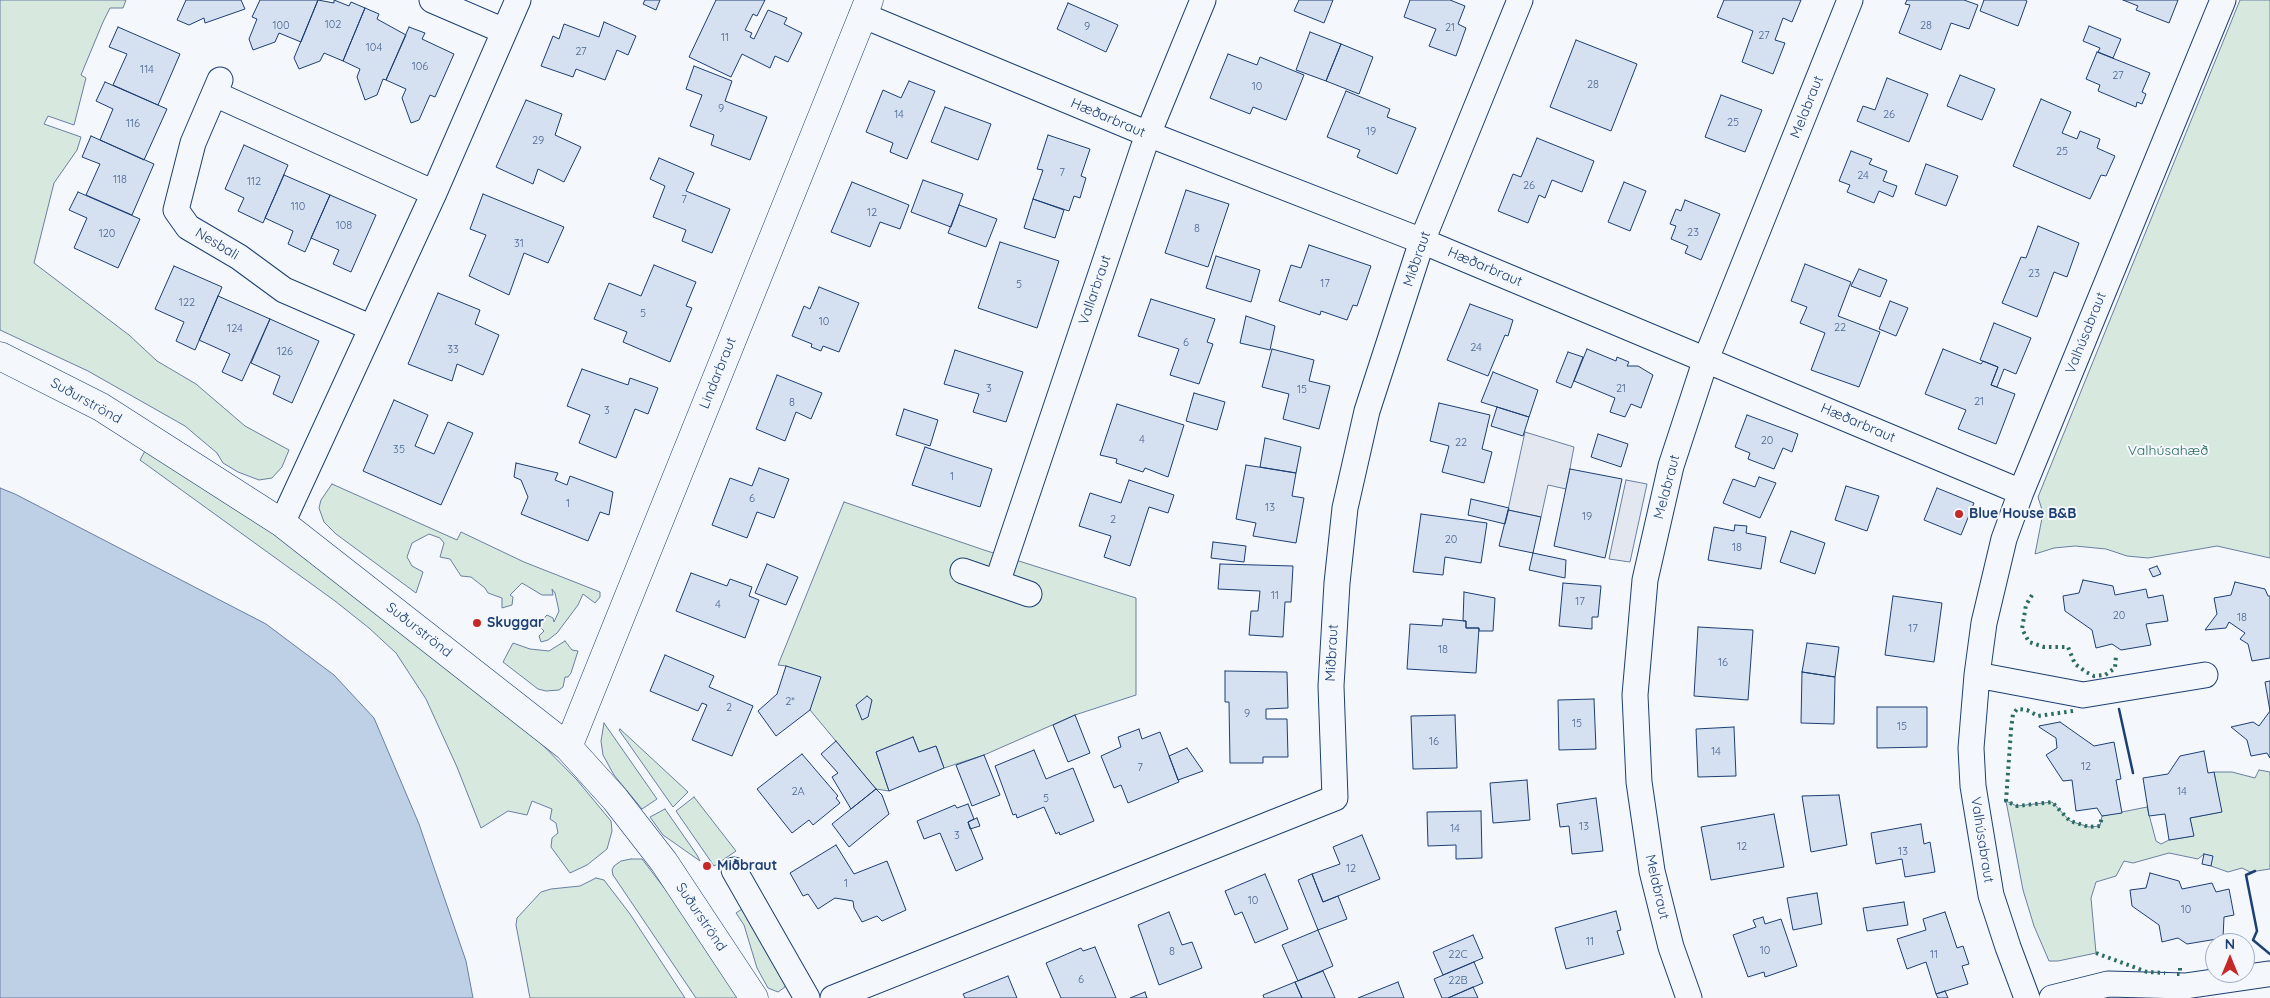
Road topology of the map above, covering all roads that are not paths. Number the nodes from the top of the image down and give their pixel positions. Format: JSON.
{"nodes":[{"id":1,"x":432,"y":0,"type":"edge"},
{"id":2,"x":518,"y":0,"type":"edge"},
{"id":3,"x":1203,"y":0,"type":"edge"},
{"id":4,"x":1520,"y":0,"type":"edge"},
{"id":5,"x":1850,"y":0,"type":"edge"},
{"id":6,"x":2223,"y":0,"type":"edge"},
{"id":7,"x":865,"y":4,"type":"edge"},
{"id":8,"x":504,"y":31,"type":"junction"},
{"id":9,"x":1148,"y":134,"type":"junction"},
{"id":10,"x":434,"y":192,"type":"junction"},
{"id":11,"x":1422,"y":242,"type":"junction"},
{"id":12,"x":372,"y":328,"type":"junction"},
{"id":13,"x":0,"y":356,"type":"edge"},
{"id":14,"x":1706,"y":359,"type":"junction"},
{"id":15,"x":2021,"y":492,"type":"junction"},
{"id":16,"x":282,"y":523,"type":"junction"},
{"id":17,"x":963,"y":571,"type":"dead end"},
{"id":18,"x":997,"y":583,"type":"junction"},
{"id":19,"x":1028,"y":594,"type":"dead end"},
{"id":20,"x":1977,"y":675,"type":"junction"},
{"id":21,"x":2205,"y":675,"type":"dead end"},
{"id":22,"x":568,"y":747,"type":"junction"},
{"id":23,"x":734,"y":870,"type":"dead end"},
{"id":24,"x":2268,"y":974,"type":"dead end"},
{"id":25,"x":754,"y":998,"type":"edge"},
{"id":26,"x":807,"y":998,"type":"edge"},
{"id":27,"x":833,"y":998,"type":"edge"},
{"id":28,"x":1689,"y":998,"type":"edge"},
{"id":29,"x":2027,"y":998,"type":"edge"},
{"id":30,"x":2052,"y":998,"type":"edge"}],
"edges":[{"from":1,"to":8,"type":"street"},
{"from":2,"to":8,"type":"street"},
{"from":3,"to":9,"type":"street","name":"Vallarbraut"},
{"from":4,"to":11,"type":"street","name":"Miðbraut"},
{"from":5,"to":14,"type":"street","name":"Melabraut"},
{"from":6,"to":15,"type":"street","name":"Valhúsabraut"},
{"from":7,"to":9,"type":"street","name":"Hæðarbraut"},
{"from":7,"to":22,"type":"street","name":"Lindarbraut"},
{"from":8,"to":10,"type":"street"},
{"from":9,"to":11,"type":"street","name":"Hæðarbraut"},
{"from":9,"to":18,"type":"street","name":"Vallarbraut"},
{"from":10,"to":12,"type":"street"},
{"from":10,"to":12,"type":"street","name":"Nesbali"},
{"from":11,"to":14,"type":"street","name":"Hæðarbraut"},
{"from":11,"to":27,"type":"street","name":"Miðbraut"},
{"from":12,"to":16,"type":"street"},
{"from":13,"to":16,"type":"street","name":"Suðurströnd"},
{"from":14,"to":15,"type":"street","name":"Hæðarbraut"},
{"from":14,"to":28,"type":"street","name":"Melabraut"},
{"from":15,"to":20,"type":"street","name":"Valhúsabraut"},
{"from":16,"to":22,"type":"street","name":"Suðurströnd"},
{"from":17,"to":18,"type":"street"},
{"from":18,"to":19,"type":"street"},
{"from":20,"to":21,"type":"street"},
{"from":20,"to":29,"type":"street","name":"Valhúsabraut"},
{"from":22,"to":25,"type":"street","name":"Suðurströnd"},
{"from":23,"to":26,"type":"street"},
{"from":24,"to":30,"type":"street"}]}
